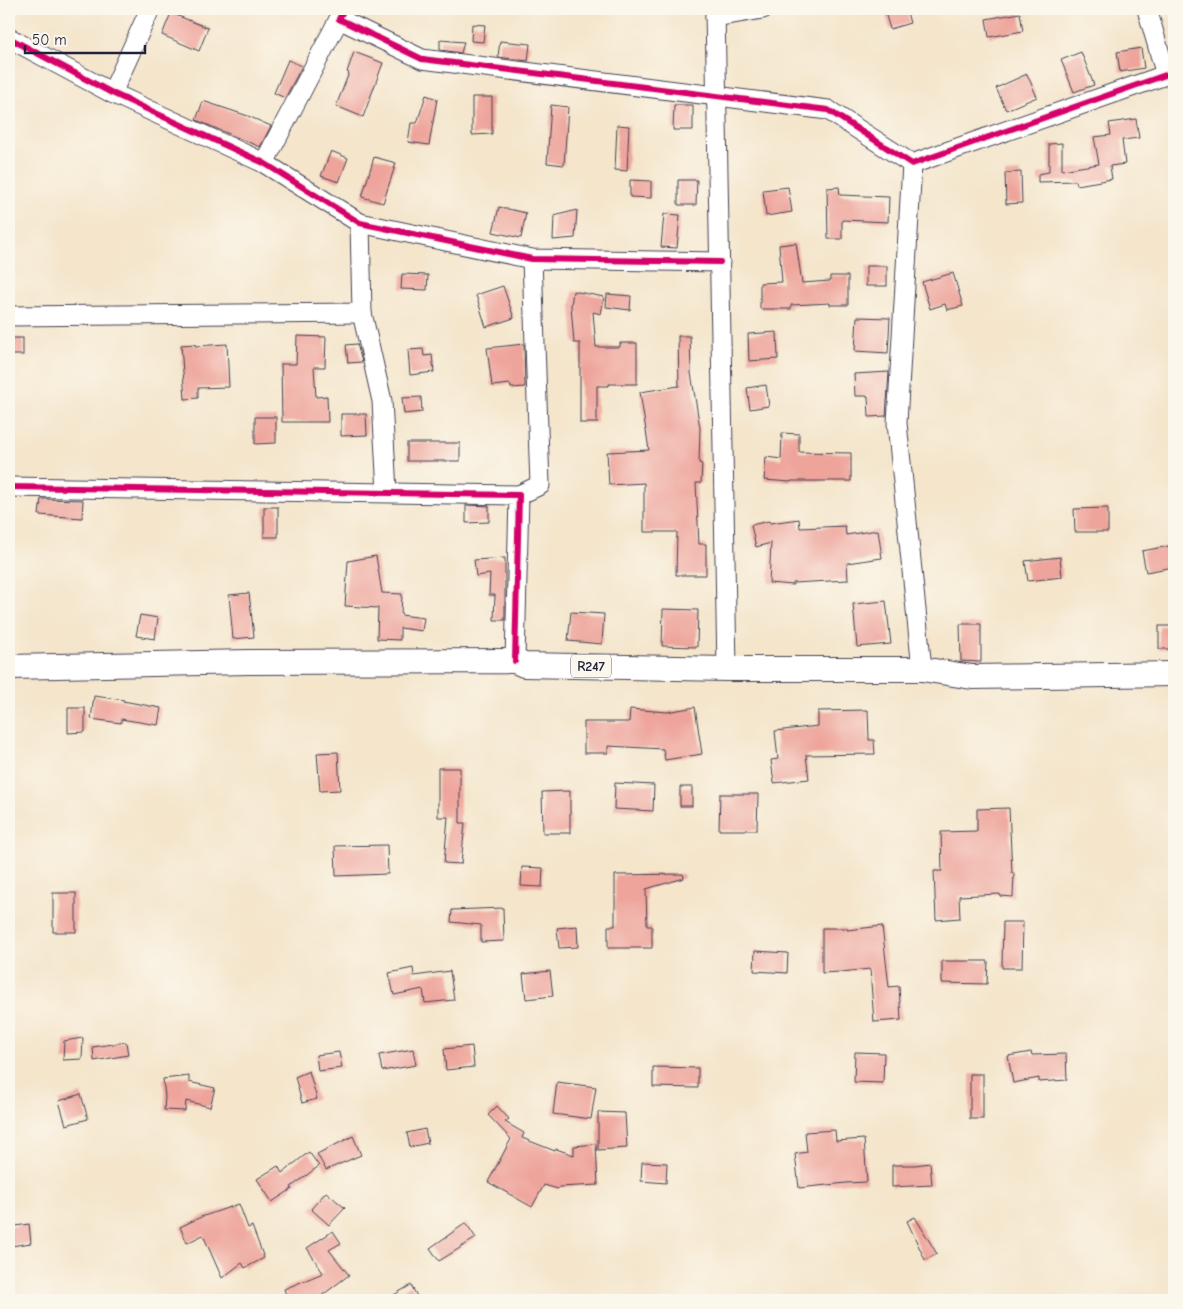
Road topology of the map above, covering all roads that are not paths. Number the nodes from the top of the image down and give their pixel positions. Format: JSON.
{"nodes":[{"id":1,"x":150,"y":9,"type":"edge"},
{"id":2,"x":763,"y":9,"type":"edge"},
{"id":3,"x":1147,"y":9,"type":"edge"},
{"id":4,"x":715,"y":13,"type":"edge"},
{"id":5,"x":341,"y":14,"type":"edge"},
{"id":6,"x":9,"y":38,"type":"edge"},
{"id":7,"x":1170,"y":73,"type":"edge"},
{"id":8,"x":112,"y":93,"type":"junction"},
{"id":9,"x":717,"y":97,"type":"junction"},
{"id":10,"x":264,"y":163,"type":"junction"},
{"id":11,"x":912,"y":164,"type":"junction"},
{"id":12,"x":360,"y":223,"type":"junction"},
{"id":13,"x":532,"y":259,"type":"junction"},
{"id":14,"x":720,"y":262,"type":"junction"},
{"id":15,"x":362,"y":313,"type":"junction"},
{"id":16,"x":9,"y":316,"type":"edge"},
{"id":17,"x":9,"y":486,"type":"edge"},
{"id":18,"x":387,"y":492,"type":"junction"},
{"id":19,"x":519,"y":495,"type":"junction"},
{"id":20,"x":515,"y":661,"type":"junction"},
{"id":21,"x":9,"y":667,"type":"edge"},
{"id":22,"x":727,"y":669,"type":"junction"},
{"id":23,"x":922,"y":669,"type":"junction"},
{"id":24,"x":1174,"y":674,"type":"edge"}],
"edges":[{"from":1,"to":8,"type":"street"},
{"from":2,"to":4,"type":"street"},
{"from":3,"to":7,"type":"street"},
{"from":4,"to":9,"type":"street"},
{"from":5,"to":9,"type":"street"},
{"from":5,"to":10,"type":"street"},
{"from":6,"to":8,"type":"street"},
{"from":7,"to":11,"type":"street"},
{"from":8,"to":10,"type":"street"},
{"from":9,"to":11,"type":"street"},
{"from":9,"to":14,"type":"street"},
{"from":10,"to":12,"type":"street"},
{"from":11,"to":23,"type":"street"},
{"from":12,"to":13,"type":"street"},
{"from":12,"to":15,"type":"street"},
{"from":13,"to":14,"type":"street"},
{"from":13,"to":19,"type":"street"},
{"from":14,"to":22,"type":"street"},
{"from":15,"to":16,"type":"street"},
{"from":15,"to":18,"type":"street"},
{"from":17,"to":18,"type":"street"},
{"from":18,"to":19,"type":"street"},
{"from":19,"to":20,"type":"street"},
{"from":20,"to":21,"type":"main road","number":"R247"},
{"from":20,"to":22,"type":"main road","number":"R247"},
{"from":22,"to":23,"type":"main road","number":"R247"},
{"from":23,"to":24,"type":"main road","number":"R247"}]}
